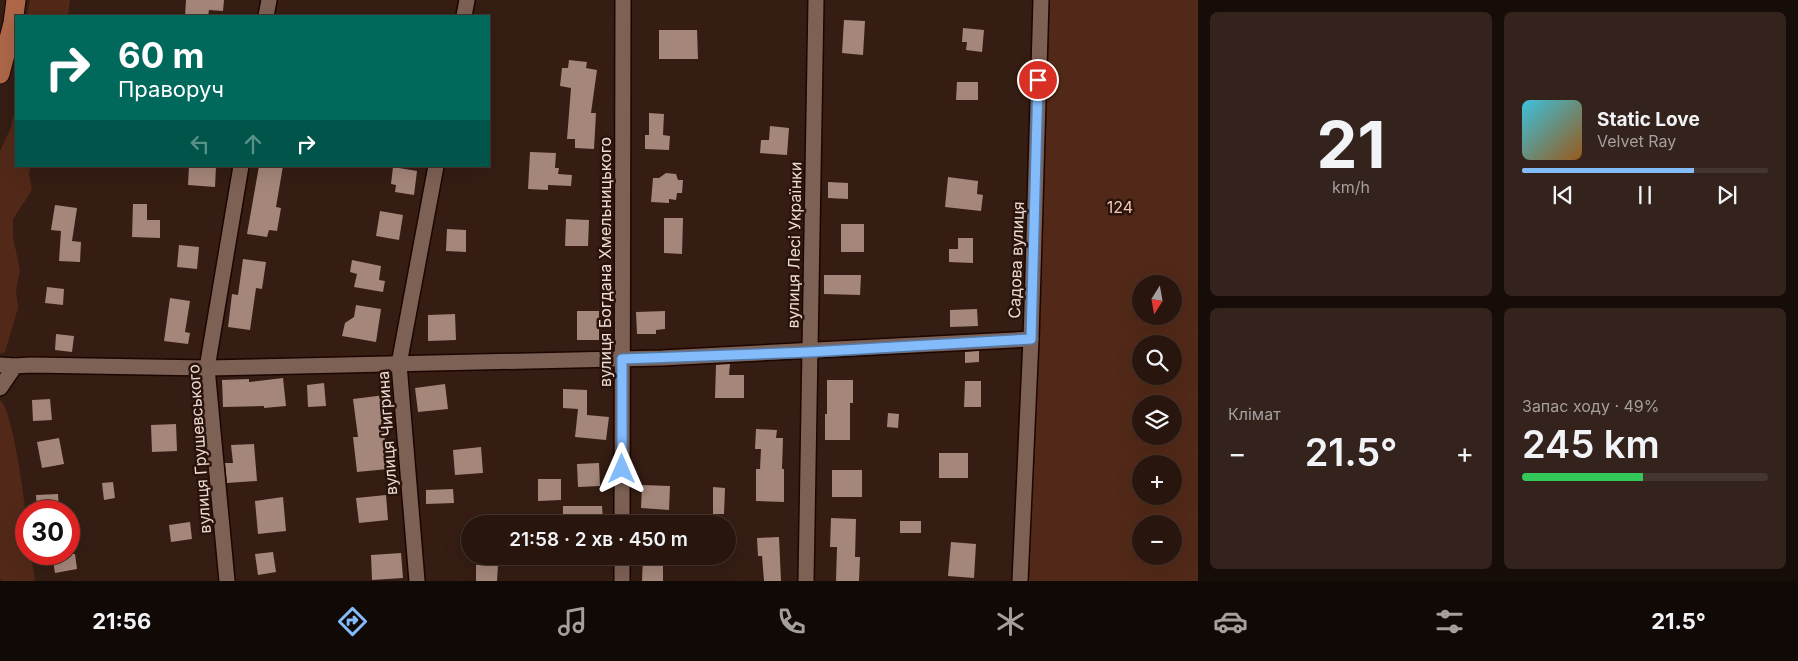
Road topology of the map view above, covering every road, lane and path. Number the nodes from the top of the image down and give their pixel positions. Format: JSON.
{"nodes":[{"id":1,"x":16,"y":0,"type":"edge"},
{"id":2,"x":269,"y":0,"type":"edge"},
{"id":3,"x":467,"y":0,"type":"edge"},
{"id":4,"x":623,"y":0,"type":"edge"},
{"id":5,"x":816,"y":0,"type":"edge"},
{"id":6,"x":1041,"y":0,"type":"edge"},
{"id":7,"x":266,"y":15,"type":"edge"},
{"id":8,"x":464,"y":15,"type":"edge"},
{"id":9,"x":0,"y":74,"type":"edge"},
{"id":10,"x":241,"y":167,"type":"edge"},
{"id":11,"x":436,"y":167,"type":"edge"},
{"id":12,"x":1031,"y":339,"type":"junction"},
{"id":13,"x":809,"y":352,"type":"junction"},
{"id":14,"x":622,"y":359,"type":"junction"},
{"id":15,"x":399,"y":364,"type":"junction"},
{"id":16,"x":8,"y":365,"type":"edge"},
{"id":17,"x":207,"y":368,"type":"junction"},
{"id":18,"x":0,"y":388,"type":"edge"},
{"id":19,"x":622,"y":515,"type":"edge"},
{"id":20,"x":622,"y":565,"type":"edge"},
{"id":21,"x":227,"y":581,"type":"edge"},
{"id":22,"x":417,"y":581,"type":"edge"},
{"id":23,"x":622,"y":581,"type":"edge"},
{"id":24,"x":806,"y":581,"type":"edge"},
{"id":25,"x":1020,"y":581,"type":"edge"}],
"edges":[{"from":1,"to":9,"type":"main road"},
{"from":2,"to":7,"type":"street"},
{"from":3,"to":8,"type":"street"},
{"from":4,"to":14,"type":"street","name":"вулиця Богдана Хмельницького"},
{"from":5,"to":13,"type":"street","name":"вулиця Лесі Українки"},
{"from":6,"to":12,"type":"street","name":"Садова вулиця"},
{"from":10,"to":17,"type":"street","name":"вулиця Грушевського"},
{"from":11,"to":15,"type":"street","name":"вулиця Чигрина"},
{"from":12,"to":13,"type":"street"},
{"from":12,"to":25,"type":"street","name":"Садова вулиця"},
{"from":13,"to":14,"type":"street"},
{"from":13,"to":24,"type":"street","name":"вулиця Лесі Українки"},
{"from":14,"to":15,"type":"street"},
{"from":14,"to":19,"type":"street","name":"вулиця Богдана Хмельницького"},
{"from":15,"to":17,"type":"street"},
{"from":15,"to":22,"type":"street","name":"вулиця Чигрина"},
{"from":16,"to":17,"type":"street"},
{"from":16,"to":18,"type":"street"},
{"from":17,"to":21,"type":"street","name":"вулиця Грушевського"},
{"from":20,"to":23,"type":"street"}]}
